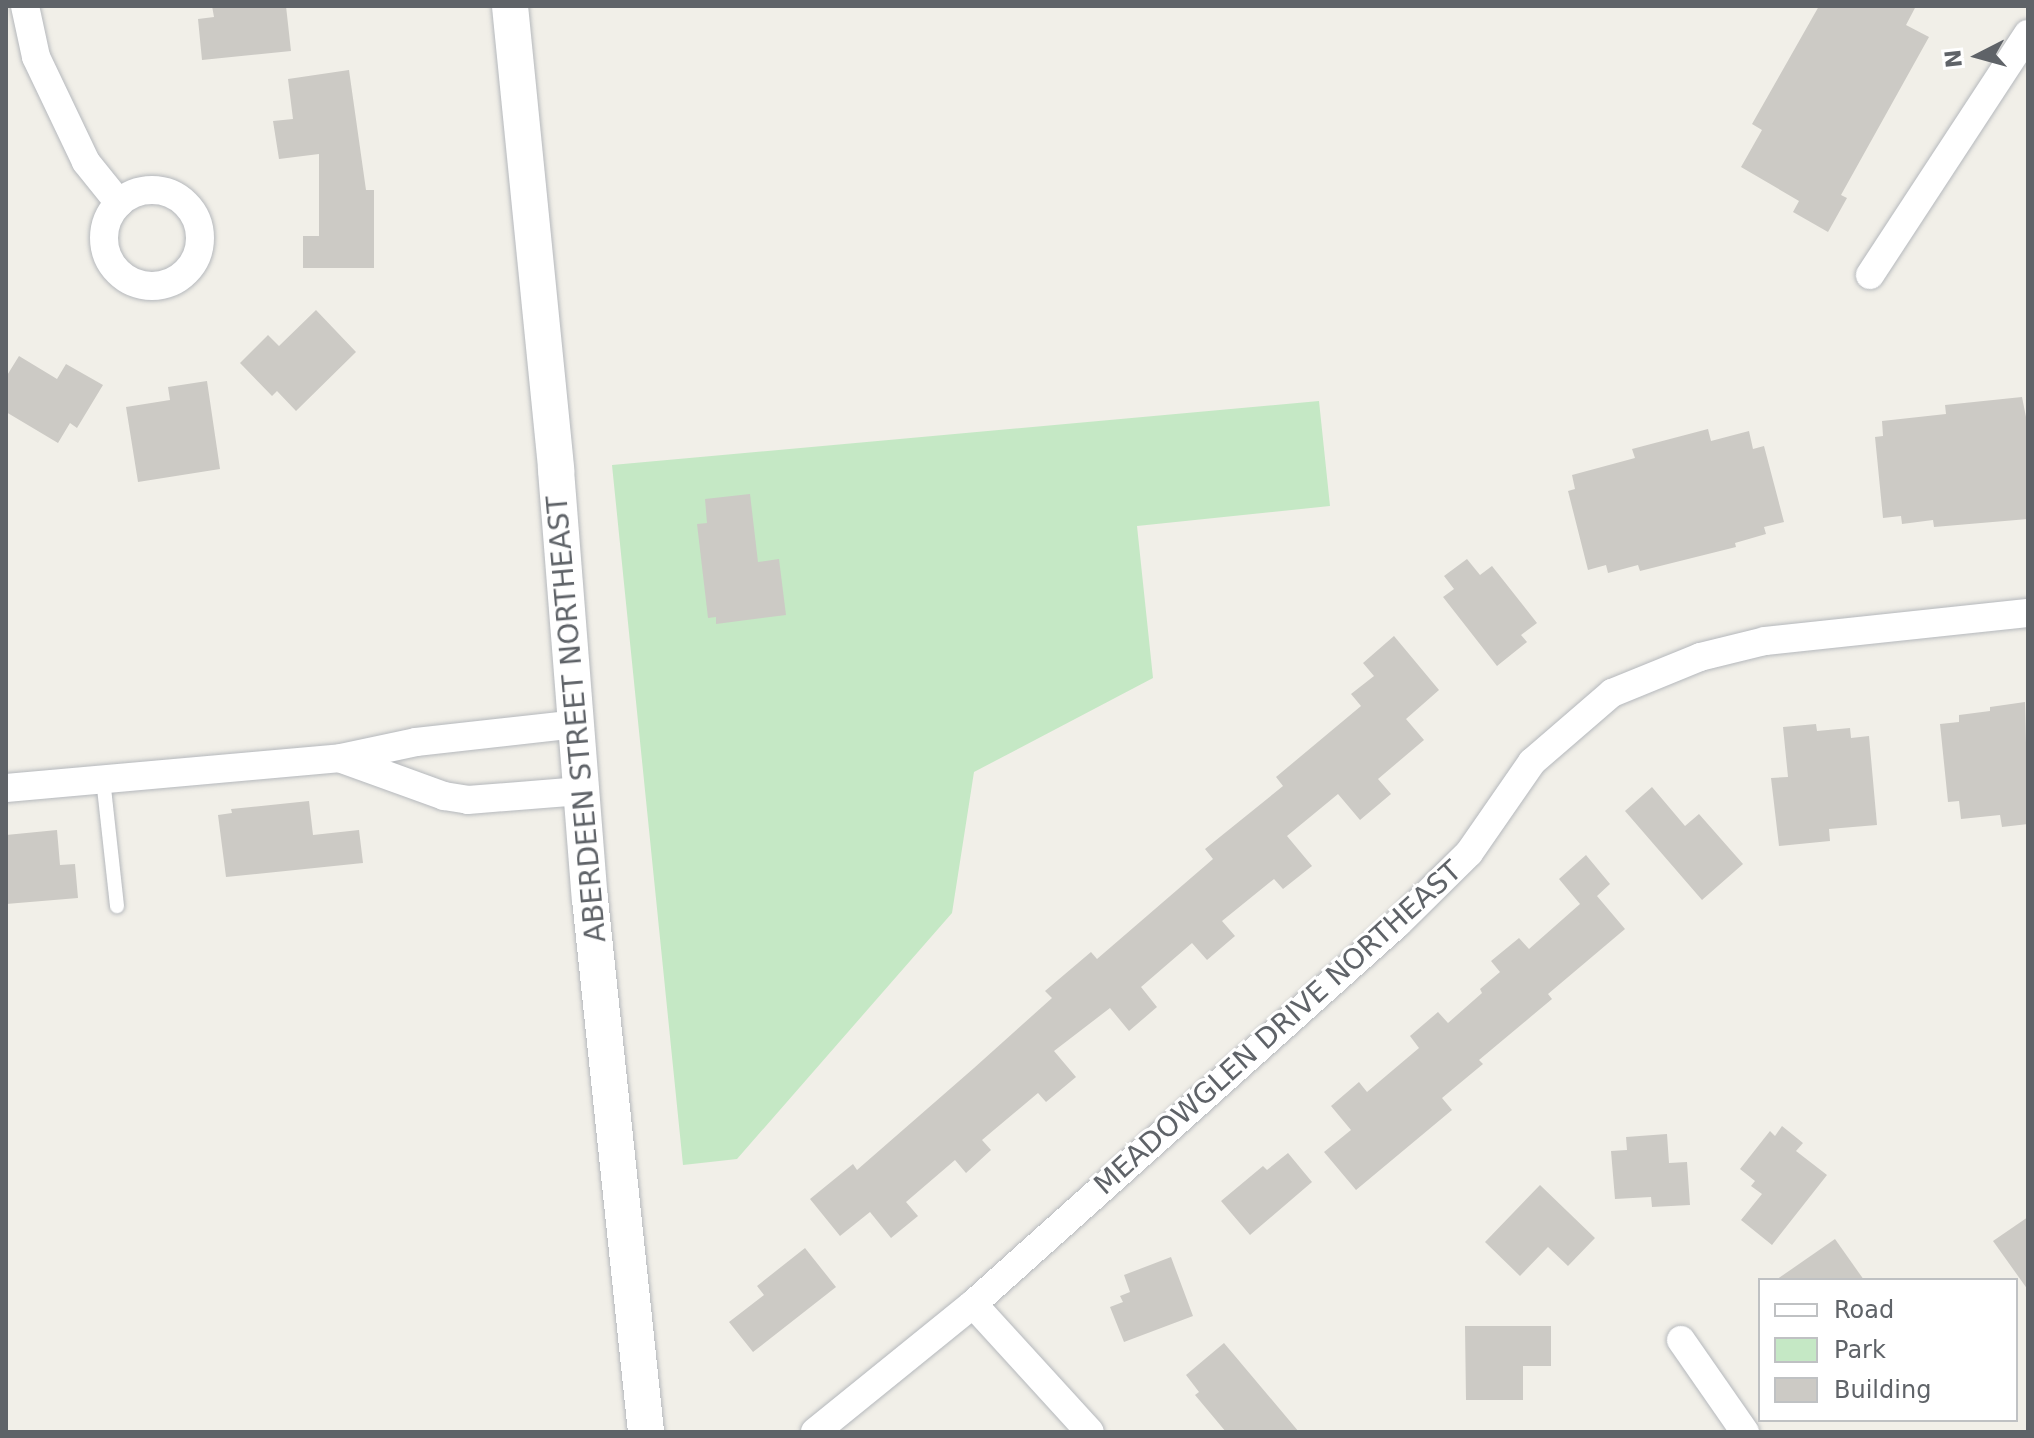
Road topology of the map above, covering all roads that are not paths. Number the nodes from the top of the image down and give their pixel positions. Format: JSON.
{"nodes":[{"id":1,"x":25,"y":6,"type":"edge"},
{"id":2,"x":510,"y":6,"type":"edge"},
{"id":3,"x":2028,"y":34,"type":"edge"},
{"id":4,"x":119,"y":203,"type":"dead end"},
{"id":5,"x":1870,"y":275,"type":"dead end"},
{"id":6,"x":2028,"y":613,"type":"edge"},
{"id":7,"x":576,"y":724,"type":"junction"},
{"id":8,"x":341,"y":758,"type":"junction"},
{"id":9,"x":103,"y":779,"type":"junction"},
{"id":10,"x":6,"y":788,"type":"edge"},
{"id":11,"x":581,"y":791,"type":"junction"},
{"id":12,"x":117,"y":906,"type":"dead end"},
{"id":13,"x":973,"y":1304,"type":"junction"},
{"id":14,"x":1681,"y":1340,"type":"dead end"},
{"id":15,"x":646,"y":1432,"type":"edge"},
{"id":16,"x":815,"y":1432,"type":"edge"},
{"id":17,"x":1090,"y":1432,"type":"edge"},
{"id":18,"x":1745,"y":1432,"type":"edge"}],
"edges":[{"from":1,"to":4,"type":"street"},
{"from":2,"to":7,"type":"street","name":"ABERDEEN STREET NORTHEAST"},
{"from":3,"to":5,"type":"street"},
{"from":6,"to":13,"type":"street","name":"MEADOWGLEN DRIVE NORTHEAST"},
{"from":7,"to":8,"type":"street"},
{"from":7,"to":11,"type":"street","name":"ABERDEEN STREET NORTHEAST"},
{"from":8,"to":9,"type":"street"},
{"from":8,"to":11,"type":"street"},
{"from":9,"to":10,"type":"street"},
{"from":9,"to":12,"type":"lane"},
{"from":11,"to":15,"type":"street","name":"ABERDEEN STREET NORTHEAST"},
{"from":13,"to":16,"type":"street","name":"MEADOWGLEN DRIVE NORTHEAST"},
{"from":13,"to":17,"type":"street"},
{"from":14,"to":18,"type":"street"}]}
